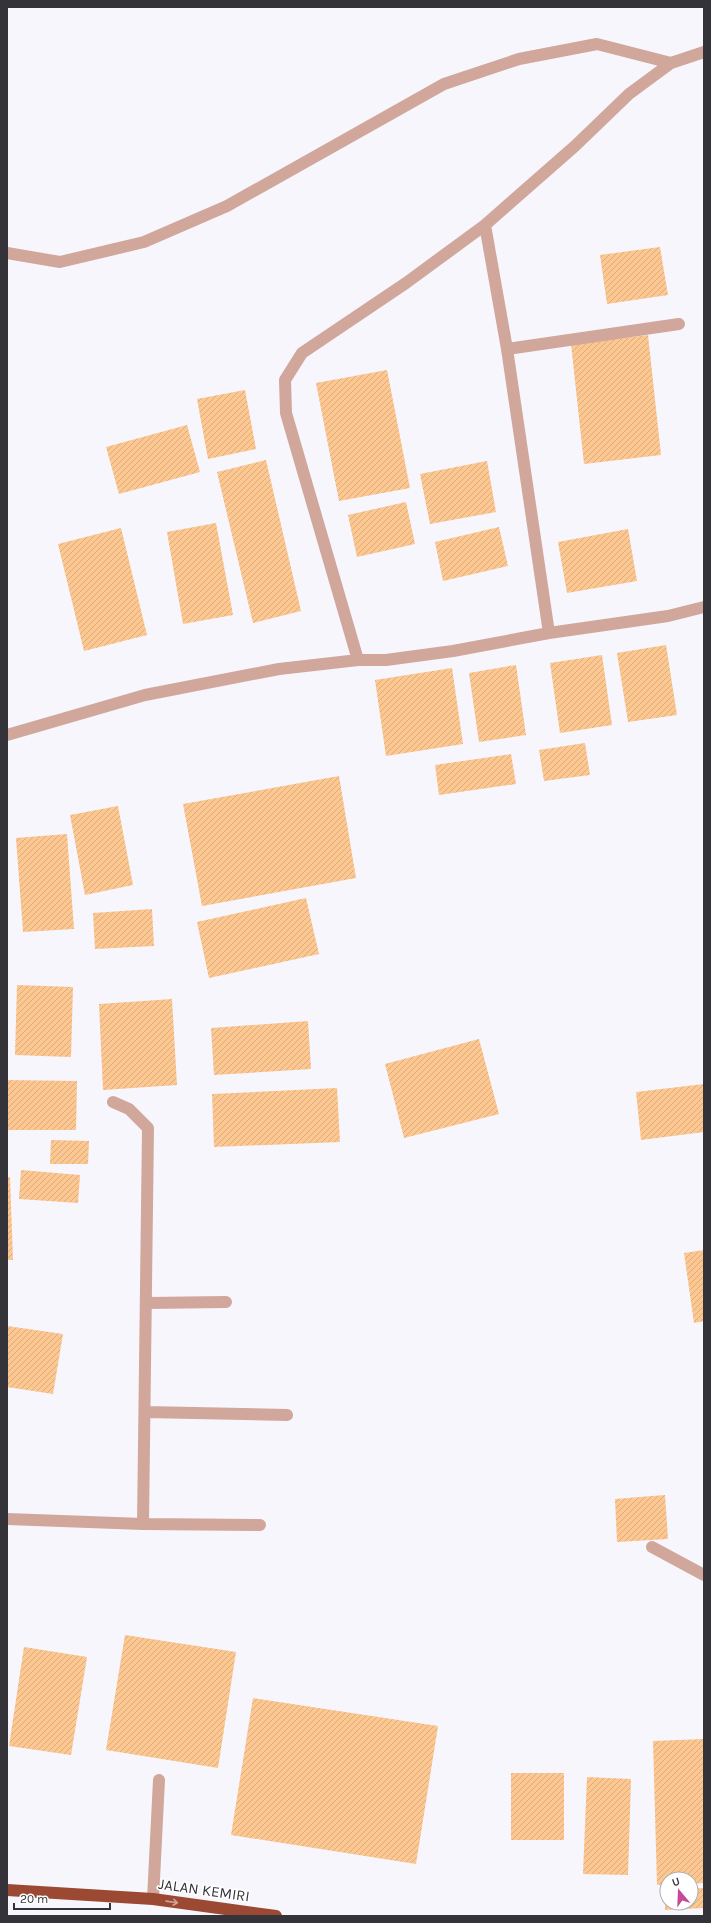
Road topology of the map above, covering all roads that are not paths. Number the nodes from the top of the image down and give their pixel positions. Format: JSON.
{"nodes":[{"id":1,"x":704,"y":52,"type":"edge"},
{"id":2,"x":671,"y":63,"type":"junction"},
{"id":3,"x":485,"y":225,"type":"junction"},
{"id":4,"x":7,"y":253,"type":"edge"},
{"id":5,"x":679,"y":324,"type":"dead end"},
{"id":6,"x":507,"y":349,"type":"junction"},
{"id":7,"x":704,"y":607,"type":"edge"},
{"id":8,"x":549,"y":633,"type":"junction"},
{"id":9,"x":358,"y":660,"type":"junction"},
{"id":10,"x":7,"y":734,"type":"edge"},
{"id":11,"x":113,"y":1102,"type":"dead end"},
{"id":12,"x":226,"y":1302,"type":"dead end"},
{"id":13,"x":147,"y":1304,"type":"junction"},
{"id":14,"x":145,"y":1412,"type":"junction"},
{"id":15,"x":287,"y":1415,"type":"dead end"},
{"id":16,"x":7,"y":1519,"type":"edge"},
{"id":17,"x":143,"y":1524,"type":"junction"},
{"id":18,"x":260,"y":1525,"type":"dead end"},
{"id":19,"x":652,"y":1547,"type":"dead end"},
{"id":20,"x":704,"y":1575,"type":"edge"},
{"id":21,"x":159,"y":1780,"type":"dead end"},
{"id":22,"x":7,"y":1890,"type":"edge"},
{"id":23,"x":153,"y":1899,"type":"junction"},
{"id":24,"x":276,"y":1916,"type":"edge"}],
"edges":[{"from":1,"to":2,"type":"street"},
{"from":2,"to":3,"type":"street"},
{"from":2,"to":4,"type":"street"},
{"from":3,"to":6,"type":"street"},
{"from":3,"to":9,"type":"street"},
{"from":5,"to":6,"type":"street"},
{"from":6,"to":8,"type":"street"},
{"from":7,"to":8,"type":"street"},
{"from":8,"to":9,"type":"street"},
{"from":9,"to":10,"type":"street"},
{"from":11,"to":13,"type":"street"},
{"from":12,"to":13,"type":"street"},
{"from":13,"to":14,"type":"street"},
{"from":14,"to":15,"type":"street"},
{"from":14,"to":17,"type":"street"},
{"from":16,"to":17,"type":"street"},
{"from":17,"to":18,"type":"street"},
{"from":19,"to":20,"type":"street"},
{"from":21,"to":23,"type":"street"},
{"from":22,"to":23,"type":"highway","name":"JALAN KEMIRI"},
{"from":23,"to":24,"type":"highway","name":"JALAN KEMIRI","one_way":true}]}
